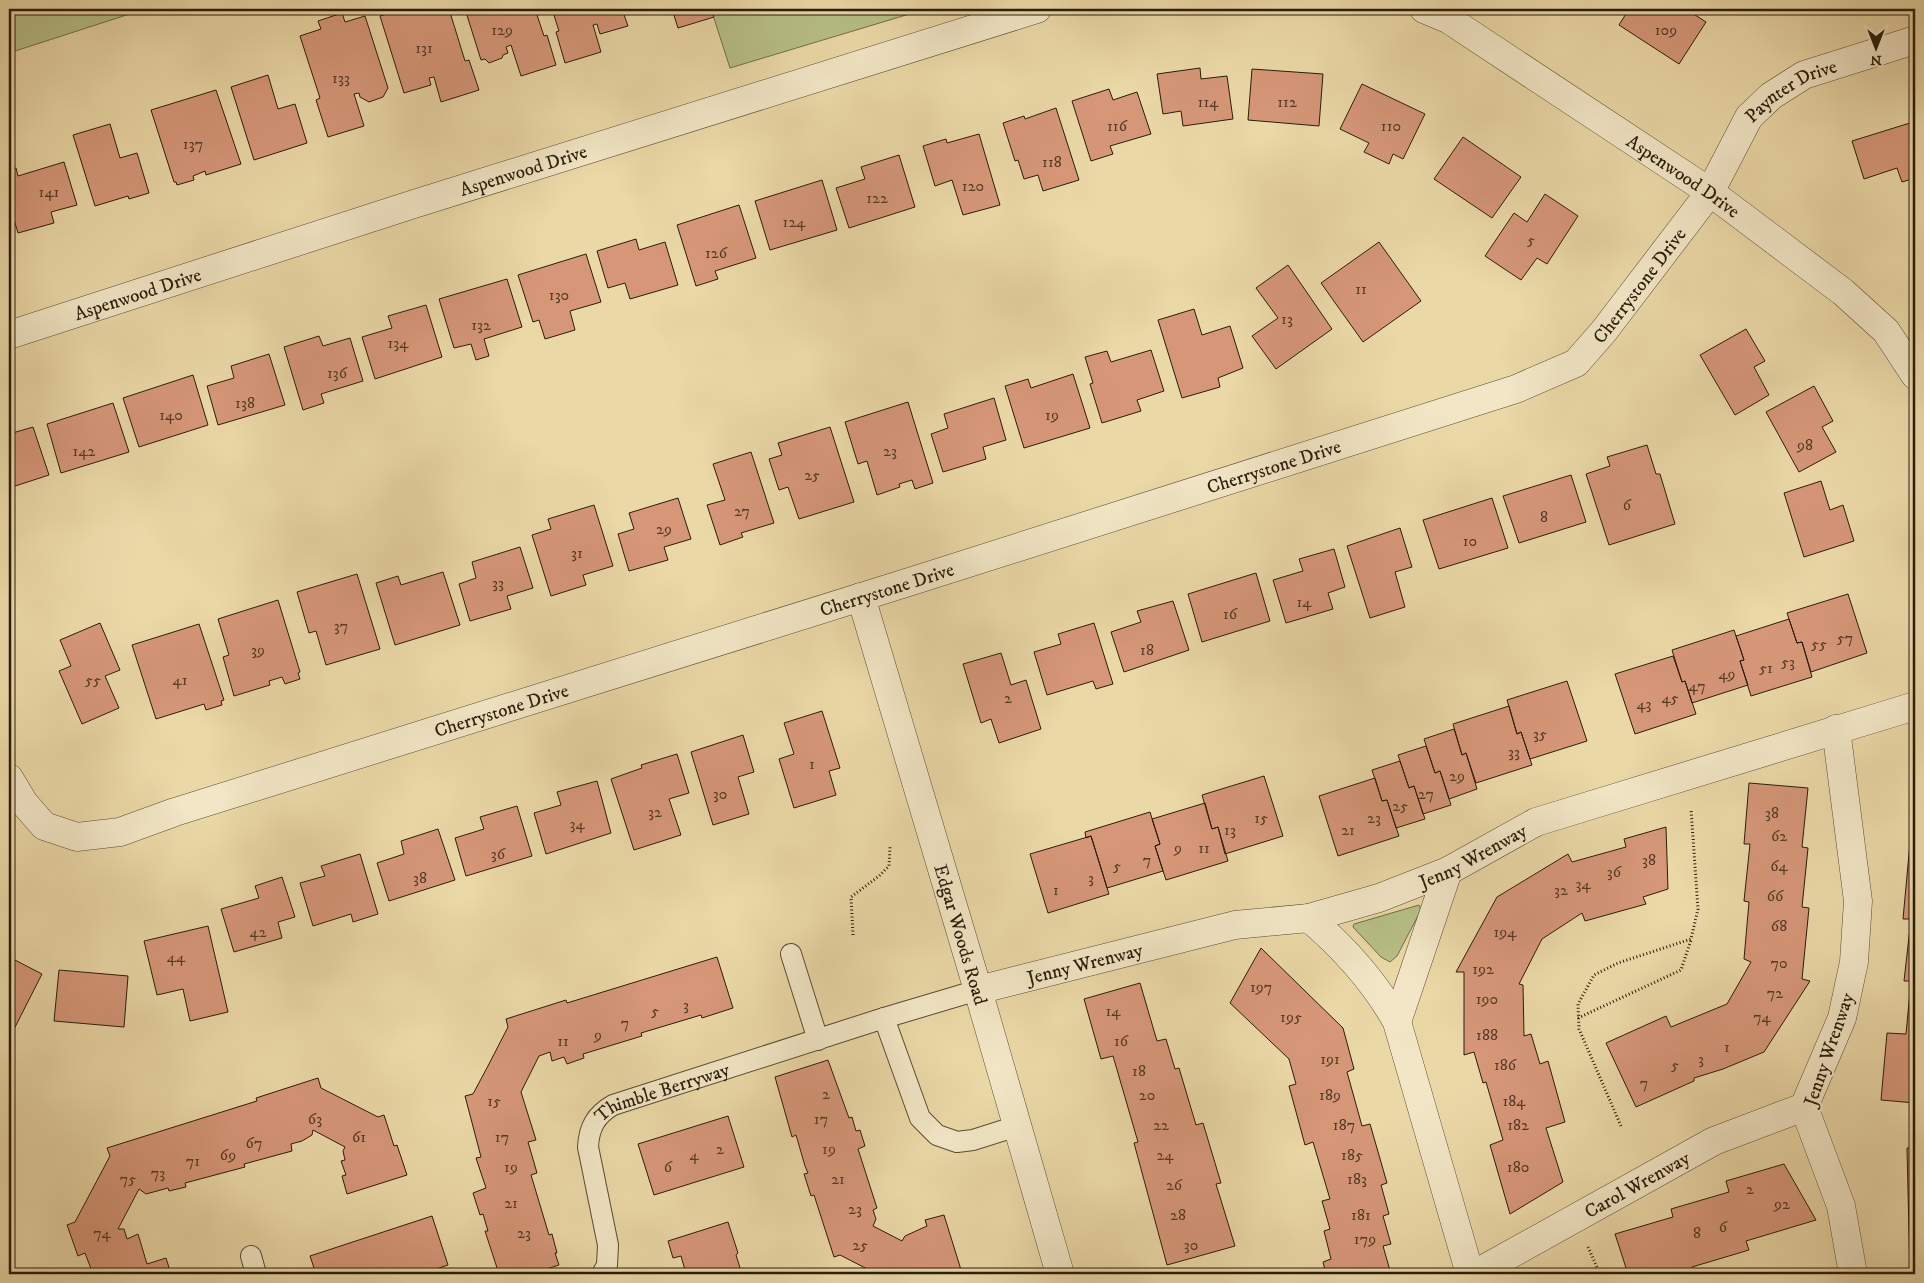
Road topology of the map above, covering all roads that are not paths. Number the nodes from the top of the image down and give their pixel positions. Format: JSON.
{"nodes":[{"id":1,"x":1037,"y":9,"type":"edge"},
{"id":2,"x":1424,"y":9,"type":"edge"},
{"id":3,"x":1915,"y":40,"type":"edge"},
{"id":4,"x":1710,"y":192,"type":"junction"},
{"id":5,"x":9,"y":335,"type":"edge"},
{"id":6,"x":1915,"y":375,"type":"edge"},
{"id":7,"x":861,"y":597,"type":"junction"},
{"id":8,"x":1915,"y":706,"type":"edge"},
{"id":9,"x":1836,"y":729,"type":"junction"},
{"id":10,"x":9,"y":778,"type":"edge"},
{"id":11,"x":1448,"y":871,"type":"junction"},
{"id":12,"x":1309,"y":918,"type":"junction"},
{"id":13,"x":791,"y":954,"type":"dead end"},
{"id":14,"x":978,"y":990,"type":"junction"},
{"id":15,"x":884,"y":1018,"type":"junction"},
{"id":16,"x":1397,"y":1022,"type":"junction"},
{"id":17,"x":818,"y":1040,"type":"junction"},
{"id":18,"x":1804,"y":1107,"type":"junction"},
{"id":19,"x":1017,"y":1126,"type":"junction"},
{"id":20,"x":602,"y":1274,"type":"edge"},
{"id":21,"x":1060,"y":1274,"type":"edge"},
{"id":22,"x":1470,"y":1274,"type":"edge"},
{"id":23,"x":1475,"y":1274,"type":"edge"},
{"id":24,"x":1854,"y":1274,"type":"edge"}],
"edges":[{"from":1,"to":5,"type":"street","name":"Aspenwood Drive"},
{"from":2,"to":4,"type":"street","name":"Aspenwood Drive"},
{"from":3,"to":4,"type":"street","name":"Paynter Drive"},
{"from":4,"to":6,"type":"street","name":"Aspenwood Drive"},
{"from":4,"to":7,"type":"street","name":"Cherrystone Drive"},
{"from":7,"to":10,"type":"street","name":"Cherrystone Drive"},
{"from":7,"to":14,"type":"street","name":"Edgar Woods Road"},
{"from":8,"to":9,"type":"street","name":"Jenny Wrenway"},
{"from":9,"to":11,"type":"street","name":"Jenny Wrenway"},
{"from":9,"to":18,"type":"street","name":"Jenny Wrenway"},
{"from":11,"to":12,"type":"street","name":"Jenny Wrenway"},
{"from":11,"to":16,"type":"street"},
{"from":12,"to":14,"type":"street","name":"Jenny Wrenway"},
{"from":12,"to":16,"type":"street"},
{"from":13,"to":17,"type":"lane"},
{"from":14,"to":15,"type":"lane","name":"Thimble Berryway"},
{"from":14,"to":19,"type":"street","name":"Edgar Woods Road"},
{"from":15,"to":17,"type":"lane","name":"Thimble Berryway"},
{"from":15,"to":19,"type":"lane"},
{"from":16,"to":22,"type":"street"},
{"from":17,"to":20,"type":"lane","name":"Thimble Berryway"},
{"from":18,"to":23,"type":"street","name":"Carol Wrenway"},
{"from":18,"to":24,"type":"street","name":"Jenny Wrenway"},
{"from":19,"to":21,"type":"street","name":"Edgar Woods Road"}]}
